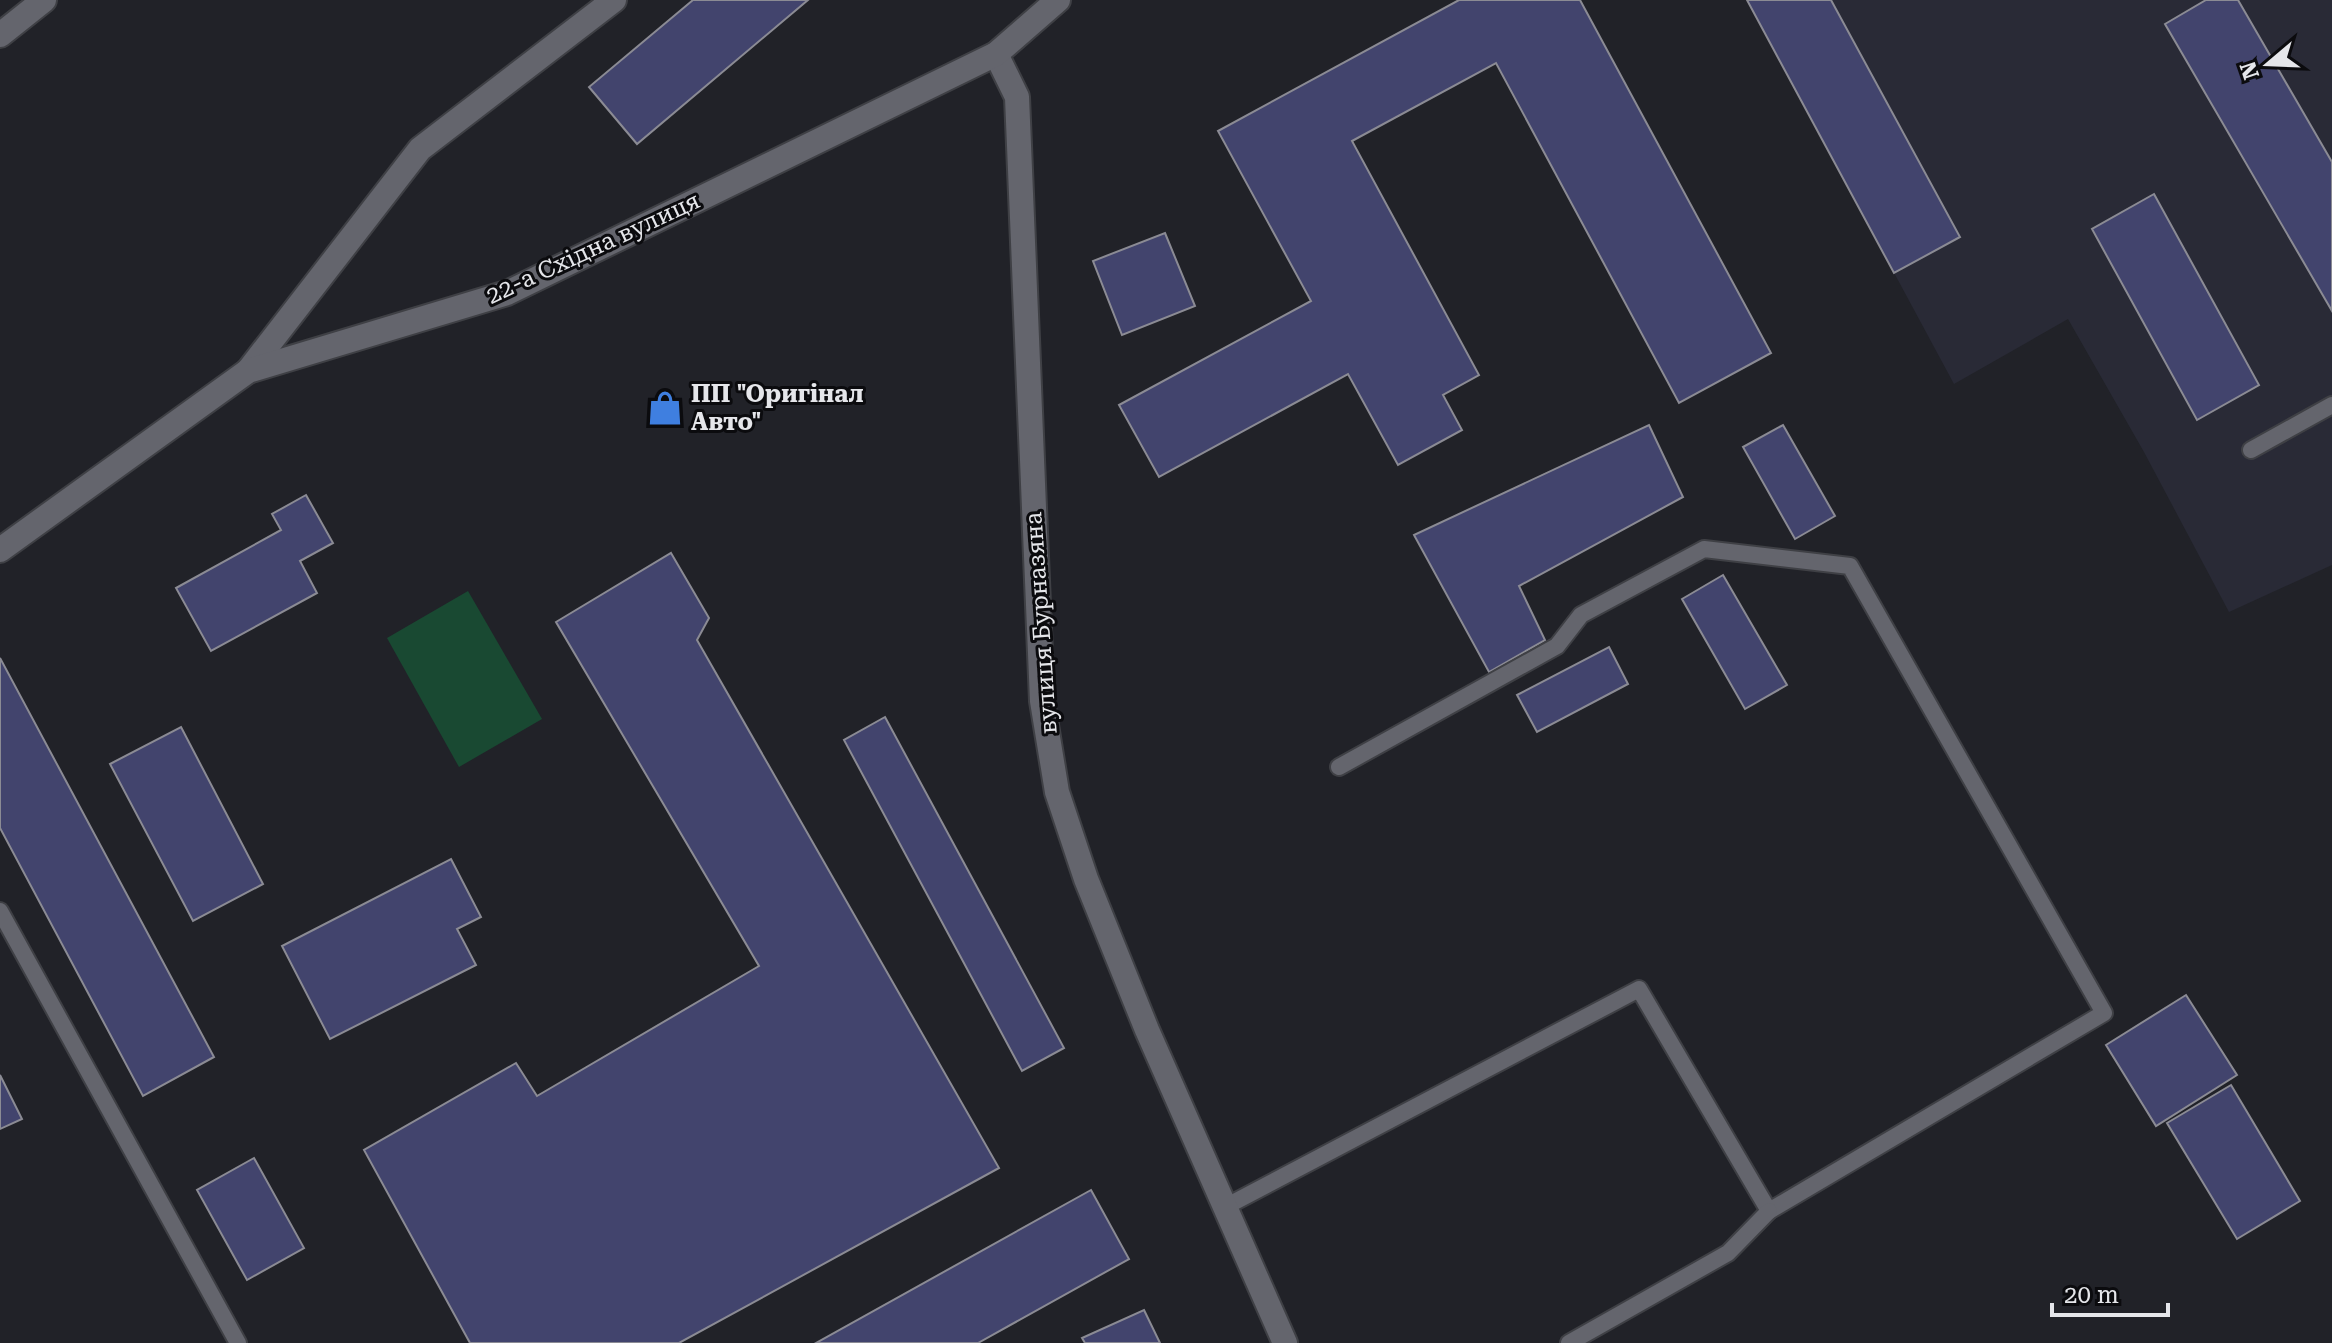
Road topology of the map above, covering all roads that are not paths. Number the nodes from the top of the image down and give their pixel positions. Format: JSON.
{"nodes":[{"id":1,"x":44,"y":0,"type":"edge"},
{"id":2,"x":614,"y":0,"type":"edge"},
{"id":3,"x":1058,"y":0,"type":"edge"},
{"id":4,"x":0,"y":35,"type":"edge"},
{"id":5,"x":996,"y":54,"type":"junction"},
{"id":6,"x":248,"y":371,"type":"junction"},
{"id":7,"x":2332,"y":405,"type":"edge"},
{"id":8,"x":2251,"y":450,"type":"dead end"},
{"id":9,"x":0,"y":550,"type":"edge"},
{"id":10,"x":1339,"y":767,"type":"dead end"},
{"id":11,"x":0,"y":911,"type":"edge"},
{"id":12,"x":1223,"y":1208,"type":"junction"},
{"id":13,"x":1769,"y":1211,"type":"junction"},
{"id":14,"x":238,"y":1343,"type":"edge"},
{"id":15,"x":1285,"y":1343,"type":"edge"},
{"id":16,"x":1569,"y":1343,"type":"edge"}],
"edges":[{"from":1,"to":4,"type":"street"},
{"from":2,"to":6,"type":"street"},
{"from":3,"to":5,"type":"street","name":"22-а Східна вулиця"},
{"from":5,"to":6,"type":"street","name":"22-а Східна вулиця"},
{"from":5,"to":12,"type":"street","name":"вулиця Бурназяна"},
{"from":6,"to":9,"type":"street","name":"22-а Східна вулиця"},
{"from":7,"to":8,"type":"lane"},
{"from":10,"to":13,"type":"lane"},
{"from":11,"to":14,"type":"lane"},
{"from":12,"to":13,"type":"lane"},
{"from":12,"to":15,"type":"street","name":"вулиця Бурназяна"},
{"from":13,"to":16,"type":"lane"}]}
